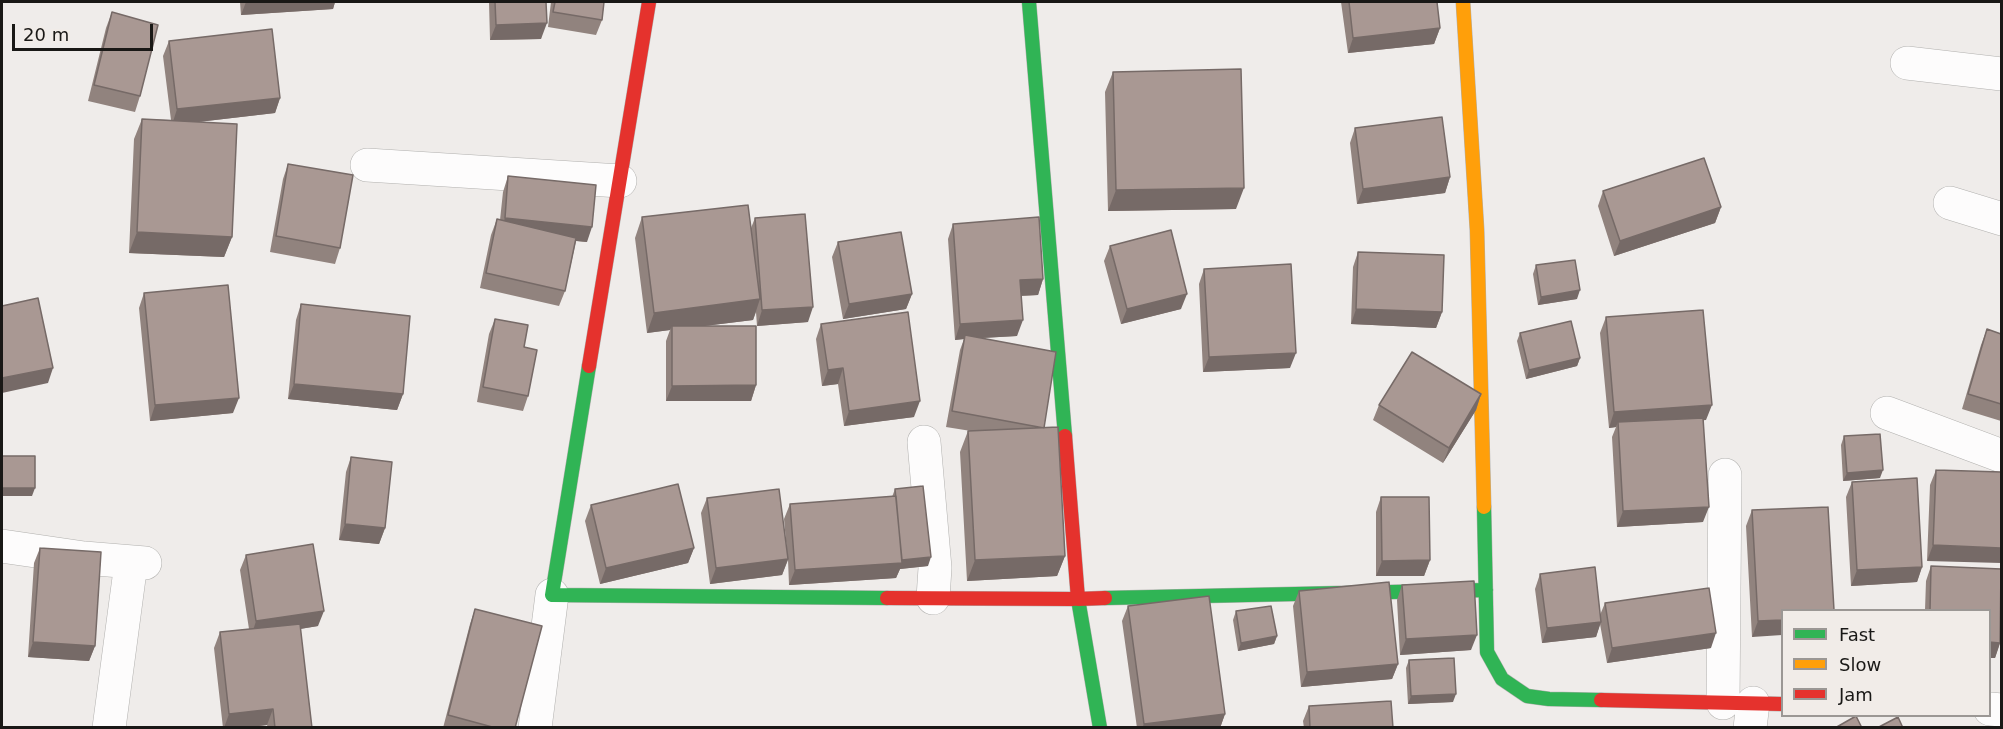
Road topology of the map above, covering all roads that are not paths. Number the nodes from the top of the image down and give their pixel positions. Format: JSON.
{"nodes":[{"id":1,"x":649,"y":2,"type":"edge"},
{"id":2,"x":1029,"y":2,"type":"edge"},
{"id":3,"x":1463,"y":2,"type":"edge"},
{"id":4,"x":1907,"y":63,"type":"dead end"},
{"id":5,"x":2001,"y":74,"type":"edge"},
{"id":6,"x":368,"y":165,"type":"dead end"},
{"id":7,"x":620,"y":181,"type":"junction"},
{"id":8,"x":1950,"y":203,"type":"dead end"},
{"id":9,"x":2001,"y":219,"type":"edge"},
{"id":10,"x":1887,"y":413,"type":"dead end"},
{"id":11,"x":924,"y":442,"type":"dead end"},
{"id":12,"x":2001,"y":456,"type":"edge"},
{"id":13,"x":1725,"y":475,"type":"dead end"},
{"id":14,"x":2,"y":546,"type":"edge"},
{"id":15,"x":1486,"y":590,"type":"junction"},
{"id":16,"x":552,"y":595,"type":"junction"},
{"id":17,"x":933,"y":598,"type":"junction"},
{"id":18,"x":1078,"y":599,"type":"junction"},
{"id":19,"x":1752,"y":710,"type":"edge"},
{"id":20,"x":109,"y":728,"type":"edge"},
{"id":21,"x":535,"y":728,"type":"edge"},
{"id":22,"x":1100,"y":728,"type":"edge"}],
"edges":[{"from":1,"to":7,"type":"street"},
{"from":2,"to":18,"type":"street"},
{"from":3,"to":15,"type":"street"},
{"from":4,"to":5,"type":"street"},
{"from":6,"to":7,"type":"street"},
{"from":7,"to":16,"type":"street"},
{"from":8,"to":9,"type":"street"},
{"from":10,"to":12,"type":"street"},
{"from":11,"to":17,"type":"street"},
{"from":13,"to":19,"type":"street"},
{"from":14,"to":20,"type":"street"},
{"from":15,"to":18,"type":"street"},
{"from":15,"to":19,"type":"street"},
{"from":16,"to":17,"type":"street"},
{"from":16,"to":21,"type":"street"},
{"from":17,"to":18,"type":"street"},
{"from":18,"to":22,"type":"street"}]}
